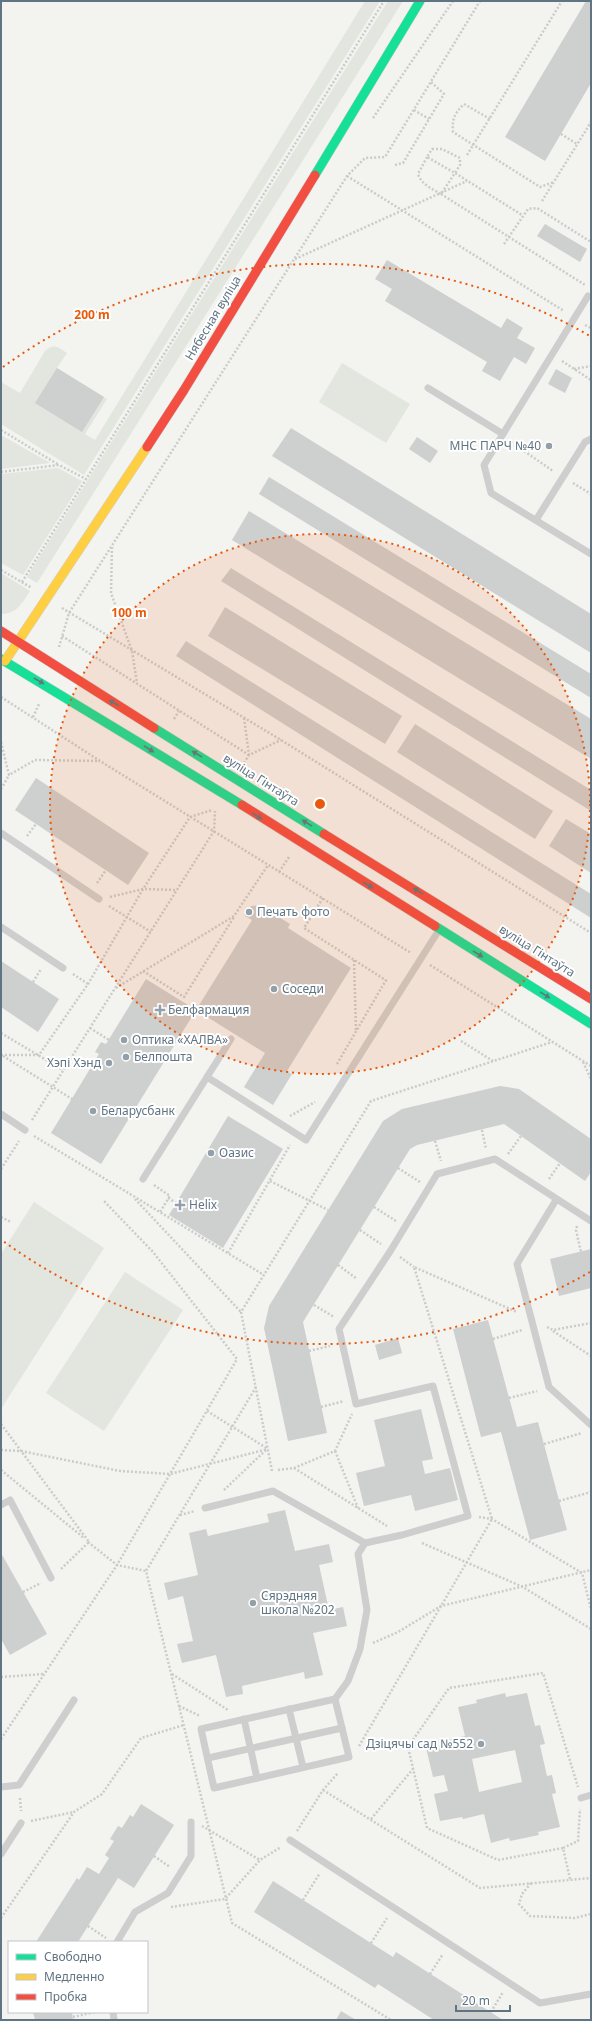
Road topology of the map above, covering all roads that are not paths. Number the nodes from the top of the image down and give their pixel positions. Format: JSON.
{"nodes":[{"id":1,"x":420,"y":1,"type":"edge"},
{"id":2,"x":588,"y":296,"type":"dead end"},
{"id":3,"x":428,"y":388,"type":"dead end"},
{"id":4,"x":502,"y":435,"type":"junction"},
{"id":5,"x":591,"y":439,"type":"edge"},
{"id":6,"x":536,"y":520,"type":"junction"},
{"id":7,"x":591,"y":554,"type":"edge"},
{"id":8,"x":1,"y":632,"type":"edge"},
{"id":9,"x":18,"y":641,"type":"junction"},
{"id":10,"x":3,"y":660,"type":"edge"},
{"id":11,"x":1,"y":833,"type":"edge"},
{"id":12,"x":99,"y":899,"type":"road end"},
{"id":13,"x":445,"y":921,"type":"junction"},
{"id":14,"x":1,"y":927,"type":"edge"},
{"id":15,"x":62,"y":968,"type":"road end"},
{"id":16,"x":591,"y":999,"type":"edge"},
{"id":17,"x":591,"y":1024,"type":"edge"},
{"id":18,"x":231,"y":1039,"type":"dead end"},
{"id":19,"x":207,"y":1077,"type":"junction"},
{"id":20,"x":1,"y":1114,"type":"edge"},
{"id":21,"x":25,"y":1130,"type":"road end"},
{"id":22,"x":143,"y":1179,"type":"road end"},
{"id":23,"x":556,"y":1200,"type":"junction"},
{"id":24,"x":591,"y":1221,"type":"edge"},
{"id":25,"x":591,"y":1425,"type":"edge"},
{"id":26,"x":1,"y":1505,"type":"edge"},
{"id":27,"x":205,"y":1508,"type":"dead end"},
{"id":28,"x":365,"y":1543,"type":"junction"},
{"id":29,"x":51,"y":1578,"type":"dead end"},
{"id":30,"x":335,"y":1698,"type":"junction"},
{"id":31,"x":74,"y":1700,"type":"dead end"},
{"id":32,"x":289,"y":1709,"type":"junction"},
{"id":33,"x":244,"y":1719,"type":"junction"},
{"id":34,"x":342,"y":1728,"type":"junction"},
{"id":35,"x":296,"y":1738,"type":"junction"},
{"id":36,"x":250,"y":1749,"type":"junction"},
{"id":37,"x":208,"y":1758,"type":"junction"},
{"id":38,"x":303,"y":1767,"type":"junction"},
{"id":39,"x":257,"y":1778,"type":"junction"},
{"id":40,"x":1,"y":1787,"type":"edge"},
{"id":41,"x":591,"y":1795,"type":"edge"},
{"id":42,"x":581,"y":1798,"type":"road end"},
{"id":43,"x":191,"y":1822,"type":"road end"},
{"id":44,"x":21,"y":1823,"type":"road end"},
{"id":45,"x":290,"y":1840,"type":"dead end"},
{"id":46,"x":1,"y":1854,"type":"edge"},
{"id":47,"x":118,"y":1941,"type":"edge"},
{"id":48,"x":591,"y":1994,"type":"edge"}],
"edges":[{"from":1,"to":9,"type":"main road","name":"Нябесная вуліца"},
{"from":2,"to":4,"type":"lane"},
{"from":3,"to":4,"type":"lane"},
{"from":4,"to":6,"type":"lane"},
{"from":5,"to":6,"type":"lane"},
{"from":6,"to":7,"type":"lane"},
{"from":8,"to":9,"type":"main road","name":"вуліца Гінтаўта"},
{"from":9,"to":10,"type":"main road","name":"Нябесная вуліца"},
{"from":13,"to":9,"type":"main road","name":"вуліца Гінтаўта","one_way":true},
{"from":10,"to":13,"type":"main road","name":"вуліца Гінтаўта","one_way":true},
{"from":11,"to":12,"type":"lane"},
{"from":13,"to":16,"type":"main road","name":"вуліца Гінтаўта"},
{"from":13,"to":17,"type":"main road","name":"вуліца Гінтаўта","one_way":true},
{"from":13,"to":19,"type":"lane"},
{"from":14,"to":15,"type":"lane"},
{"from":18,"to":19,"type":"lane"},
{"from":19,"to":22,"type":"lane"},
{"from":20,"to":21,"type":"lane"},
{"from":23,"to":24,"type":"lane"},
{"from":23,"to":25,"type":"lane"},
{"from":23,"to":28,"type":"lane"},
{"from":26,"to":29,"type":"lane"},
{"from":27,"to":28,"type":"lane"},
{"from":28,"to":30,"type":"lane"},
{"from":30,"to":32,"type":"lane"},
{"from":30,"to":34,"type":"lane"},
{"from":31,"to":40,"type":"lane"},
{"from":32,"to":33,"type":"lane"},
{"from":32,"to":35,"type":"lane"},
{"from":33,"to":36,"type":"lane"},
{"from":33,"to":37,"type":"lane"},
{"from":34,"to":35,"type":"lane"},
{"from":34,"to":38,"type":"lane"},
{"from":35,"to":36,"type":"lane"},
{"from":35,"to":38,"type":"lane"},
{"from":36,"to":37,"type":"lane"},
{"from":36,"to":39,"type":"lane"},
{"from":37,"to":39,"type":"lane"},
{"from":38,"to":39,"type":"lane"},
{"from":41,"to":42,"type":"lane"},
{"from":43,"to":47,"type":"lane"},
{"from":44,"to":46,"type":"lane"},
{"from":45,"to":48,"type":"lane"}]}
